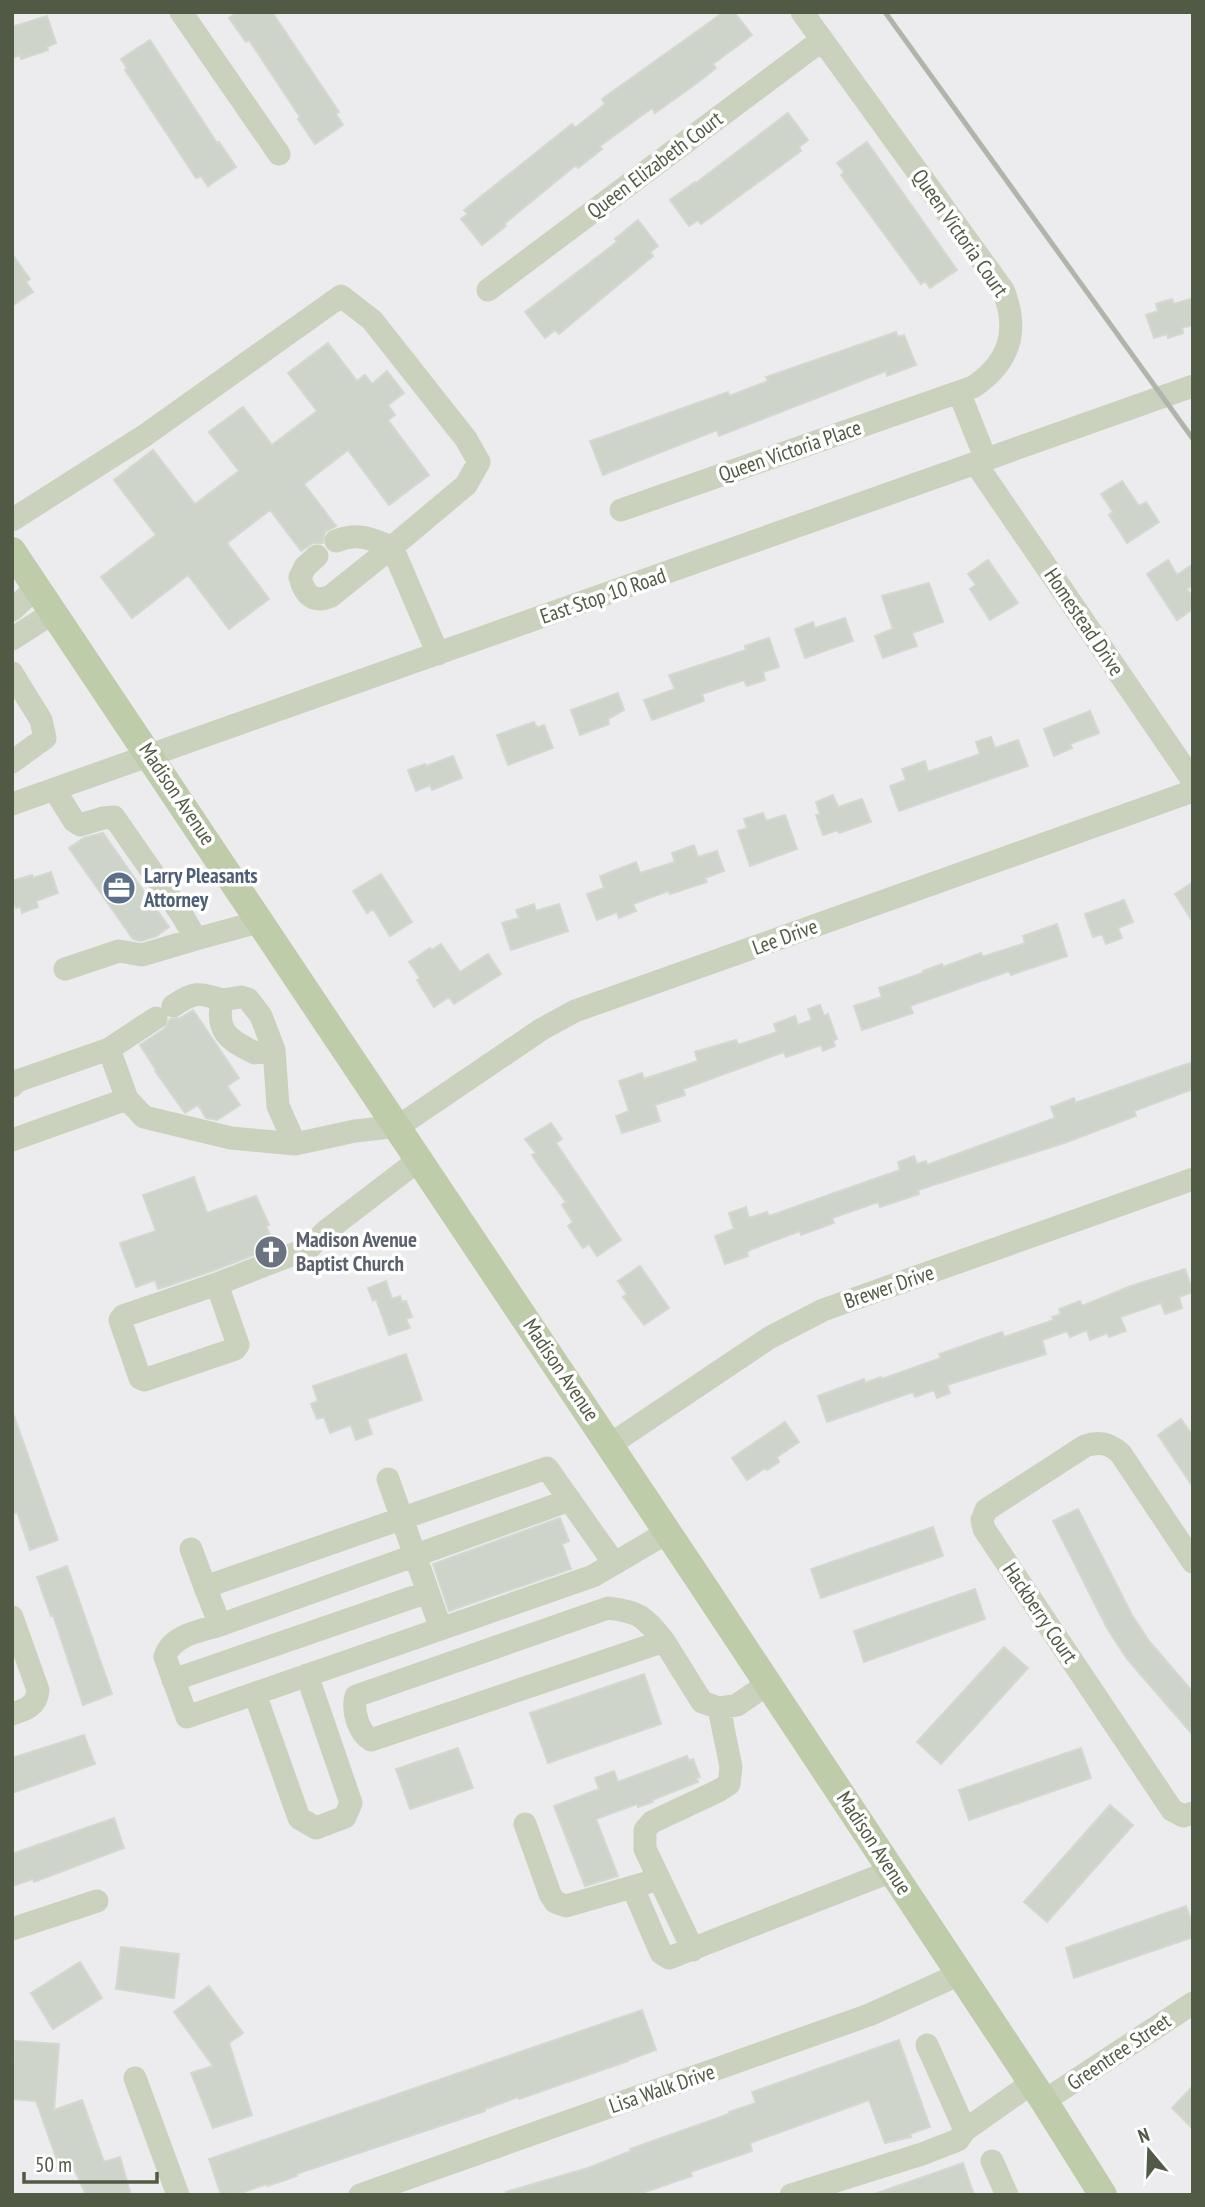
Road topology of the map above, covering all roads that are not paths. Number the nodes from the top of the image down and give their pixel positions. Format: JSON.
{"nodes":[{"id":1,"x":181,"y":12,"type":"edge"},
{"id":2,"x":802,"y":12,"type":"edge"},
{"id":3,"x":822,"y":40,"type":"junction"},
{"id":4,"x":279,"y":154,"type":"dead end"},
{"id":5,"x":488,"y":290,"type":"dead end"},
{"id":6,"x":1193,"y":386,"type":"edge"},
{"id":7,"x":959,"y":392,"type":"junction"},
{"id":8,"x":981,"y":462,"type":"junction"},
{"id":9,"x":621,"y":510,"type":"dead end"},
{"id":10,"x":12,"y":520,"type":"edge"},
{"id":11,"x":336,"y":541,"type":"dead end"},
{"id":12,"x":392,"y":547,"type":"junction"},
{"id":13,"x":12,"y":551,"type":"edge"},
{"id":14,"x":317,"y":556,"type":"dead end"},
{"id":15,"x":37,"y":587,"type":"junction"},
{"id":16,"x":12,"y":610,"type":"edge"},
{"id":17,"x":54,"y":612,"type":"junction"},
{"id":18,"x":12,"y":639,"type":"edge"},
{"id":19,"x":438,"y":654,"type":"junction"},
{"id":20,"x":12,"y":673,"type":"edge"},
{"id":21,"x":152,"y":755,"type":"junction"},
{"id":22,"x":12,"y":762,"type":"edge"},
{"id":23,"x":1193,"y":781,"type":"edge"},
{"id":24,"x":54,"y":789,"type":"junction"},
{"id":25,"x":1193,"y":792,"type":"edge"},
{"id":26,"x":12,"y":804,"type":"edge"},
{"id":27,"x":262,"y":921,"type":"junction"},
{"id":28,"x":196,"y":939,"type":"junction"},
{"id":29,"x":65,"y":968,"type":"dead end"},
{"id":30,"x":222,"y":1000,"type":"junction"},
{"id":31,"x":109,"y":1049,"type":"junction"},
{"id":32,"x":274,"y":1050,"type":"junction"},
{"id":33,"x":12,"y":1086,"type":"edge"},
{"id":34,"x":127,"y":1099,"type":"junction"},
{"id":35,"x":398,"y":1126,"type":"junction"},
{"id":36,"x":12,"y":1140,"type":"edge"},
{"id":37,"x":295,"y":1144,"type":"junction"},
{"id":38,"x":420,"y":1159,"type":"junction"},
{"id":39,"x":1193,"y":1179,"type":"edge"},
{"id":40,"x":217,"y":1284,"type":"junction"},
{"id":41,"x":611,"y":1444,"type":"junction"},
{"id":42,"x":388,"y":1479,"type":"dead end"},
{"id":43,"x":570,"y":1500,"type":"junction"},
{"id":44,"x":402,"y":1518,"type":"junction"},
{"id":45,"x":668,"y":1532,"type":"junction"},
{"id":46,"x":191,"y":1549,"type":"dead end"},
{"id":47,"x":415,"y":1555,"type":"junction"},
{"id":48,"x":1193,"y":1562,"type":"edge"},
{"id":49,"x":614,"y":1563,"type":"junction"},
{"id":50,"x":205,"y":1587,"type":"junction"},
{"id":51,"x":428,"y":1592,"type":"junction"},
{"id":52,"x":12,"y":1617,"type":"edge"},
{"id":53,"x":220,"y":1625,"type":"junction"},
{"id":54,"x":441,"y":1629,"type":"junction"},
{"id":55,"x":664,"y":1641,"type":"junction"},
{"id":56,"x":307,"y":1675,"type":"junction"},
{"id":57,"x":173,"y":1680,"type":"junction"},
{"id":58,"x":769,"y":1684,"type":"junction"},
{"id":59,"x":255,"y":1694,"type":"junction"},
{"id":60,"x":719,"y":1708,"type":"junction"},
{"id":61,"x":12,"y":1714,"type":"edge"},
{"id":62,"x":1193,"y":1814,"type":"edge"},
{"id":63,"x":525,"y":1824,"type":"dead end"},
{"id":64,"x":892,"y":1871,"type":"junction"},
{"id":65,"x":659,"y":1878,"type":"junction"},
{"id":66,"x":633,"y":1888,"type":"junction"},
{"id":67,"x":97,"y":1901,"type":"dead end"},
{"id":68,"x":12,"y":1929,"type":"edge"},
{"id":69,"x":693,"y":1950,"type":"junction"},
{"id":70,"x":960,"y":1974,"type":"junction"},
{"id":71,"x":1193,"y":2003,"type":"edge"},
{"id":72,"x":927,"y":2045,"type":"dead end"},
{"id":73,"x":135,"y":2078,"type":"dead end"},
{"id":74,"x":1038,"y":2092,"type":"junction"},
{"id":75,"x":965,"y":2130,"type":"junction"},
{"id":76,"x":992,"y":2161,"type":"dead end"},
{"id":77,"x":178,"y":2195,"type":"edge"},
{"id":78,"x":360,"y":2195,"type":"edge"},
{"id":79,"x":791,"y":2195,"type":"edge"},
{"id":80,"x":1007,"y":2195,"type":"edge"},
{"id":81,"x":1103,"y":2195,"type":"edge"}],
"edges":[{"from":1,"to":4,"type":"street"},
{"from":2,"to":3,"type":"street","name":"Queen Victoria Court"},
{"from":3,"to":5,"type":"street","name":"Queen Elizabeth Court"},
{"from":3,"to":7,"type":"street","name":"Queen Victoria Court"},
{"from":6,"to":8,"type":"street","name":"East Stop 10 Road"},
{"from":7,"to":8,"type":"street"},
{"from":7,"to":9,"type":"street","name":"Queen Victoria Place"},
{"from":8,"to":19,"type":"street","name":"East Stop 10 Road"},
{"from":8,"to":23,"type":"street","name":"Homestead Drive"},
{"from":10,"to":12,"type":"street"},
{"from":11,"to":12,"type":"street"},
{"from":12,"to":14,"type":"street"},
{"from":12,"to":19,"type":"street"},
{"from":13,"to":15,"type":"main road","name":"Madison Avenue"},
{"from":15,"to":16,"type":"street"},
{"from":15,"to":17,"type":"main road","name":"Madison Avenue"},
{"from":17,"to":18,"type":"street"},
{"from":17,"to":21,"type":"main road","name":"Madison Avenue"},
{"from":19,"to":21,"type":"street","name":"East Stop 10 Road"},
{"from":20,"to":22,"type":"street"},
{"from":21,"to":24,"type":"street","name":"East Stop 10 Road"},
{"from":21,"to":27,"type":"main road","name":"Madison Avenue"},
{"from":24,"to":26,"type":"street","name":"East Stop 10 Road"},
{"from":24,"to":28,"type":"street"},
{"from":25,"to":35,"type":"street","name":"Lee Drive"},
{"from":27,"to":28,"type":"street"},
{"from":27,"to":35,"type":"main road","name":"Madison Avenue"},
{"from":28,"to":29,"type":"street"},
{"from":30,"to":31,"type":"street"},
{"from":30,"to":32,"type":"street"},
{"from":30,"to":32,"type":"street"},
{"from":31,"to":33,"type":"street"},
{"from":31,"to":34,"type":"street"},
{"from":32,"to":37,"type":"street"},
{"from":34,"to":36,"type":"street"},
{"from":34,"to":37,"type":"street"},
{"from":35,"to":37,"type":"street"},
{"from":35,"to":38,"type":"main road","name":"Madison Avenue"},
{"from":38,"to":40,"type":"street"},
{"from":38,"to":41,"type":"main road","name":"Madison Avenue"},
{"from":39,"to":41,"type":"street","name":"Brewer Drive"},
{"from":40,"to":40,"type":"street"},
{"from":41,"to":45,"type":"main road","name":"Madison Avenue"},
{"from":42,"to":44,"type":"street"},
{"from":43,"to":44,"type":"street"},
{"from":43,"to":47,"type":"street"},
{"from":43,"to":49,"type":"street"},
{"from":44,"to":47,"type":"street"},
{"from":44,"to":50,"type":"street"},
{"from":45,"to":49,"type":"street"},
{"from":45,"to":58,"type":"main road","name":"Madison Avenue"},
{"from":46,"to":50,"type":"street"},
{"from":47,"to":51,"type":"street"},
{"from":47,"to":53,"type":"street"},
{"from":48,"to":62,"type":"street","name":"Hackberry Court"},
{"from":49,"to":54,"type":"street"},
{"from":50,"to":53,"type":"street"},
{"from":51,"to":54,"type":"street"},
{"from":51,"to":57,"type":"street"},
{"from":52,"to":61,"type":"street"},
{"from":53,"to":57,"type":"street"},
{"from":54,"to":56,"type":"street"},
{"from":55,"to":55,"type":"street"},
{"from":55,"to":60,"type":"street"},
{"from":56,"to":59,"type":"street"},
{"from":56,"to":59,"type":"street"},
{"from":57,"to":59,"type":"street"},
{"from":58,"to":60,"type":"street"},
{"from":58,"to":64,"type":"main road","name":"Madison Avenue"},
{"from":60,"to":65,"type":"street"},
{"from":63,"to":66,"type":"street"},
{"from":64,"to":69,"type":"street"},
{"from":64,"to":70,"type":"main road","name":"Madison Avenue"},
{"from":65,"to":66,"type":"street"},
{"from":65,"to":69,"type":"street"},
{"from":66,"to":69,"type":"street"},
{"from":67,"to":68,"type":"street"},
{"from":70,"to":74,"type":"main road","name":"Madison Avenue"},
{"from":70,"to":78,"type":"street","name":"Lisa Walk Drive"},
{"from":71,"to":74,"type":"street","name":"Greentree Street"},
{"from":72,"to":75,"type":"street"},
{"from":73,"to":77,"type":"street"},
{"from":74,"to":75,"type":"street","name":"Greentree Street"},
{"from":74,"to":81,"type":"main road","name":"Madison Avenue"},
{"from":75,"to":79,"type":"street","name":"Greentree Street"},
{"from":76,"to":80,"type":"street"}]}
